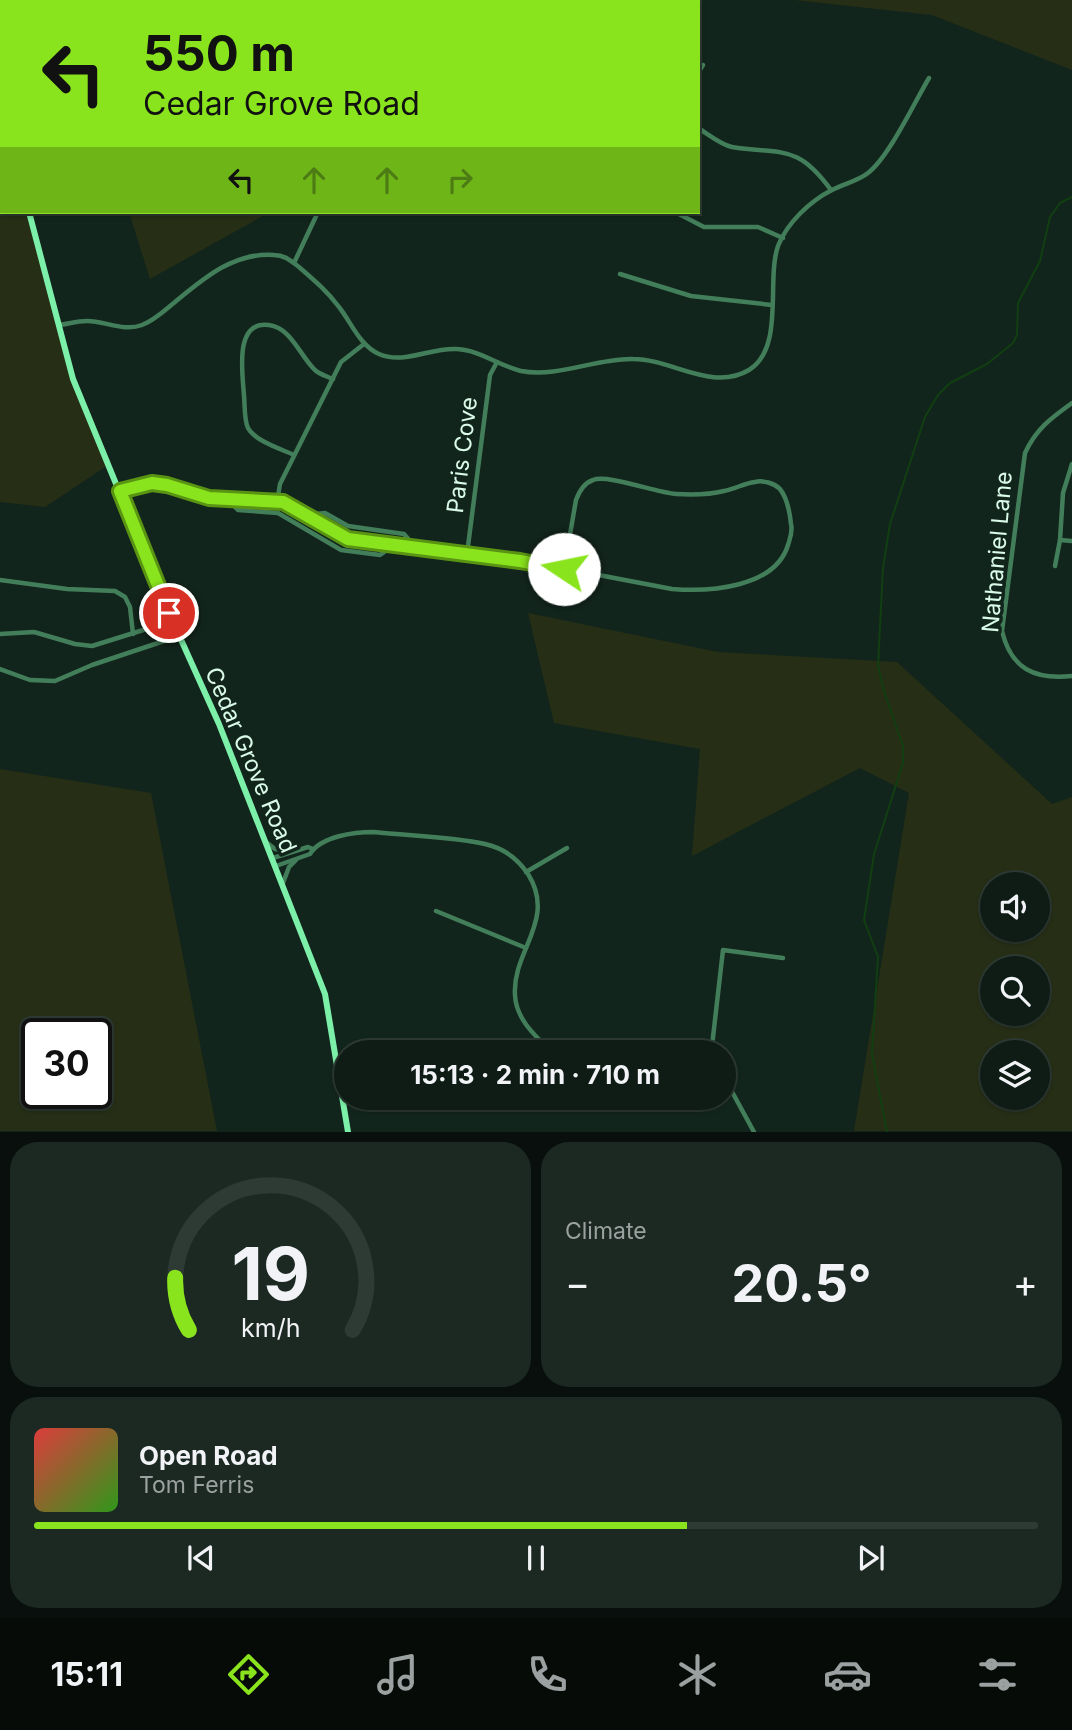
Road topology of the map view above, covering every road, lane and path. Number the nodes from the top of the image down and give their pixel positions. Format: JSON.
{"nodes":[{"id":1,"x":702,"y":65,"type":"dead end"},
{"id":2,"x":700,"y":69,"type":"edge"},
{"id":3,"x":929,"y":78,"type":"dead end"},
{"id":4,"x":700,"y":129,"type":"edge"},
{"id":5,"x":831,"y":190,"type":"junction"},
{"id":6,"x":30,"y":214,"type":"edge"},
{"id":7,"x":317,"y":214,"type":"edge"},
{"id":8,"x":679,"y":214,"type":"edge"},
{"id":9,"x":783,"y":238,"type":"junction"},
{"id":10,"x":294,"y":263,"type":"junction"},
{"id":11,"x":620,"y":274,"type":"dead end"},
{"id":12,"x":772,"y":305,"type":"junction"},
{"id":13,"x":59,"y":325,"type":"junction"},
{"id":14,"x":364,"y":344,"type":"junction"},
{"id":15,"x":497,"y":362,"type":"junction"},
{"id":16,"x":333,"y":379,"type":"junction"},
{"id":17,"x":1072,"y":403,"type":"edge"},
{"id":18,"x":294,"y":455,"type":"junction"},
{"id":19,"x":1072,"y":464,"type":"edge"},
{"id":20,"x":120,"y":491,"type":"junction"},
{"id":21,"x":226,"y":499,"type":"junction"},
{"id":22,"x":277,"y":502,"type":"junction"},
{"id":23,"x":304,"y":515,"type":"junction"},
{"id":24,"x":1060,"y":540,"type":"junction"},
{"id":25,"x":1072,"y":541,"type":"edge"},
{"id":26,"x":394,"y":546,"type":"junction"},
{"id":27,"x":415,"y":548,"type":"junction"},
{"id":28,"x":467,"y":554,"type":"junction"},
{"id":29,"x":1055,"y":566,"type":"dead end"},
{"id":30,"x":564,"y":569,"type":"junction"},
{"id":31,"x":0,"y":580,"type":"edge"},
{"id":32,"x":172,"y":621,"type":"junction"},
{"id":33,"x":0,"y":634,"type":"edge"},
{"id":34,"x":133,"y":634,"type":"junction"},
{"id":35,"x":179,"y":636,"type":"junction"},
{"id":36,"x":0,"y":669,"type":"edge"},
{"id":37,"x":1072,"y":676,"type":"edge"},
{"id":38,"x":266,"y":842,"type":"junction"},
{"id":39,"x":567,"y":848,"type":"dead end"},
{"id":40,"x":313,"y":849,"type":"junction"},
{"id":41,"x":296,"y":851,"type":"junction"},
{"id":42,"x":273,"y":858,"type":"junction"},
{"id":43,"x":298,"y":858,"type":"junction"},
{"id":44,"x":276,"y":866,"type":"junction"},
{"id":45,"x":527,"y":872,"type":"junction"},
{"id":46,"x":283,"y":883,"type":"junction"},
{"id":47,"x":436,"y":911,"type":"dead end"},
{"id":48,"x":526,"y":948,"type":"junction"},
{"id":49,"x":783,"y":958,"type":"dead end"},
{"id":50,"x":541,"y":1040,"type":"edge"},
{"id":51,"x":713,"y":1040,"type":"edge"},
{"id":52,"x":736,"y":1099,"type":"edge"},
{"id":53,"x":348,"y":1132,"type":"edge"},
{"id":54,"x":754,"y":1132,"type":"edge"}],
"edges":[{"from":1,"to":2,"type":"street"},
{"from":3,"to":5,"type":"street"},
{"from":4,"to":5,"type":"street"},
{"from":5,"to":9,"type":"street"},
{"from":6,"to":13,"type":"main road","name":"Cedar Grove Road"},
{"from":7,"to":10,"type":"street"},
{"from":8,"to":9,"type":"street"},
{"from":9,"to":12,"type":"street"},
{"from":10,"to":13,"type":"street"},
{"from":10,"to":14,"type":"street"},
{"from":11,"to":12,"type":"street"},
{"from":12,"to":15,"type":"street"},
{"from":13,"to":20,"type":"main road","name":"Cedar Grove Road"},
{"from":14,"to":15,"type":"street"},
{"from":14,"to":16,"type":"street"},
{"from":15,"to":28,"type":"street","name":"Paris Cove"},
{"from":16,"to":18,"type":"street"},
{"from":16,"to":18,"type":"street"},
{"from":17,"to":37,"type":"street","name":"Nathaniel Lane"},
{"from":18,"to":22,"type":"street"},
{"from":19,"to":24,"type":"street"},
{"from":20,"to":21,"type":"street"},
{"from":20,"to":32,"type":"main road","name":"Cedar Grove Road"},
{"from":21,"to":22,"type":"street"},
{"from":21,"to":26,"type":"street"},
{"from":22,"to":23,"type":"street"},
{"from":23,"to":26,"type":"street"},
{"from":23,"to":27,"type":"street"},
{"from":24,"to":25,"type":"street"},
{"from":24,"to":29,"type":"street"},
{"from":26,"to":27,"type":"street"},
{"from":27,"to":28,"type":"street"},
{"from":28,"to":30,"type":"street"},
{"from":30,"to":30,"type":"street"},
{"from":31,"to":34,"type":"street"},
{"from":32,"to":34,"type":"street"},
{"from":32,"to":35,"type":"main road","name":"Cedar Grove Road"},
{"from":33,"to":34,"type":"street"},
{"from":35,"to":36,"type":"street"},
{"from":35,"to":38,"type":"main road","name":"Cedar Grove Road"},
{"from":38,"to":41,"type":"street"},
{"from":38,"to":42,"type":"main road","name":"Cedar Grove Road"},
{"from":39,"to":45,"type":"street"},
{"from":40,"to":41,"type":"street"},
{"from":40,"to":43,"type":"street"},
{"from":40,"to":45,"type":"street"},
{"from":41,"to":42,"type":"street"},
{"from":42,"to":44,"type":"main road","name":"Cedar Grove Road"},
{"from":43,"to":44,"type":"street"},
{"from":43,"to":46,"type":"street"},
{"from":44,"to":46,"type":"main road","name":"Cedar Grove Road"},
{"from":45,"to":48,"type":"street"},
{"from":46,"to":53,"type":"main road","name":"Cedar Grove Road"},
{"from":47,"to":48,"type":"street"},
{"from":48,"to":50,"type":"street"},
{"from":49,"to":51,"type":"street"},
{"from":52,"to":54,"type":"street"}]}
